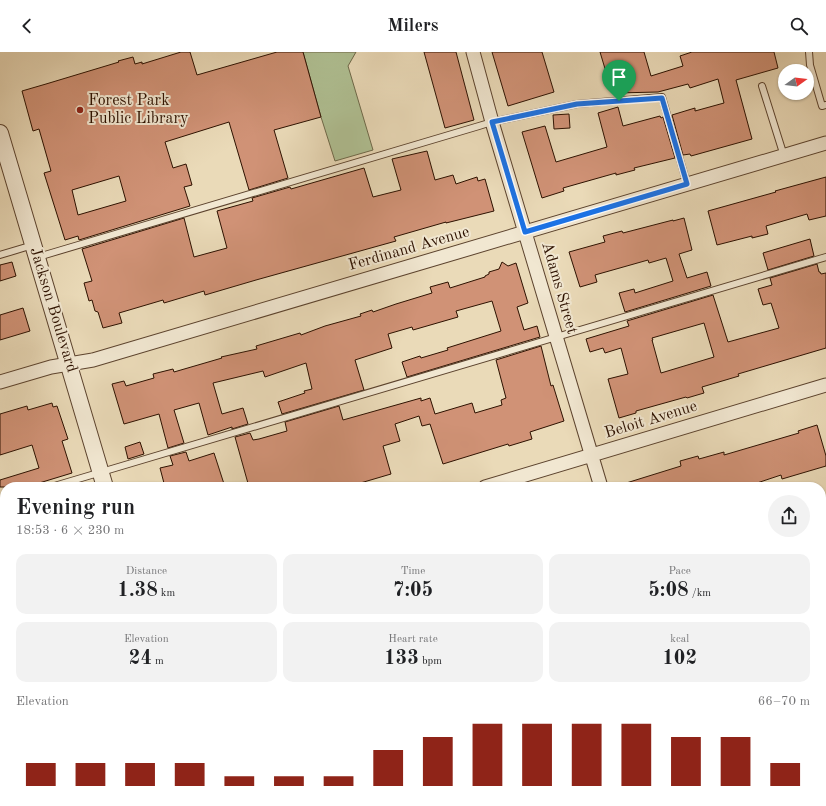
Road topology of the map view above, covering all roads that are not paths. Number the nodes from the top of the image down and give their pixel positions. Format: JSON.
{"nodes":[{"id":1,"x":473,"y":52,"type":"edge"},
{"id":2,"x":809,"y":52,"type":"edge"},
{"id":3,"x":762,"y":86,"type":"dead end"},
{"id":4,"x":824,"y":106,"type":"edge"},
{"id":5,"x":492,"y":122,"type":"junction"},
{"id":6,"x":0,"y":133,"type":"edge"},
{"id":7,"x":826,"y":144,"type":"edge"},
{"id":8,"x":784,"y":156,"type":"junction"},
{"id":9,"x":687,"y":184,"type":"junction"},
{"id":10,"x":525,"y":232,"type":"junction"},
{"id":11,"x":35,"y":251,"type":"junction"},
{"id":12,"x":0,"y":255,"type":"edge"},
{"id":13,"x":826,"y":257,"type":"edge"},
{"id":14,"x":556,"y":337,"type":"junction"},
{"id":15,"x":69,"y":364,"type":"junction"},
{"id":16,"x":0,"y":382,"type":"edge"},
{"id":17,"x":826,"y":385,"type":"edge"},
{"id":18,"x":591,"y":455,"type":"junction"},
{"id":19,"x":103,"y":480,"type":"edge"},
{"id":20,"x":88,"y":482,"type":"edge"},
{"id":21,"x":502,"y":482,"type":"edge"},
{"id":22,"x":599,"y":482,"type":"edge"}],
"edges":[{"from":1,"to":5,"type":"street","name":"Adams Street"},
{"from":2,"to":4,"type":"lane"},
{"from":3,"to":8,"type":"lane"},
{"from":5,"to":9,"type":"lane"},
{"from":5,"to":10,"type":"street","name":"Adams Street"},
{"from":5,"to":11,"type":"lane"},
{"from":6,"to":11,"type":"street","name":"Jackson Boulevard"},
{"from":7,"to":8,"type":"street","name":"Ferdinand Avenue"},
{"from":8,"to":9,"type":"street","name":"Ferdinand Avenue"},
{"from":9,"to":10,"type":"street","name":"Ferdinand Avenue"},
{"from":10,"to":14,"type":"street","name":"Adams Street"},
{"from":10,"to":15,"type":"street","name":"Ferdinand Avenue"},
{"from":11,"to":12,"type":"lane"},
{"from":11,"to":15,"type":"street","name":"Jackson Boulevard"},
{"from":13,"to":14,"type":"lane"},
{"from":14,"to":18,"type":"street","name":"Adams Street"},
{"from":14,"to":19,"type":"lane"},
{"from":15,"to":16,"type":"street","name":"Ferdinand Avenue"},
{"from":15,"to":19,"type":"street","name":"Jackson Boulevard"},
{"from":17,"to":18,"type":"street","name":"Beloit Avenue"},
{"from":18,"to":21,"type":"street","name":"Beloit Avenue"},
{"from":18,"to":22,"type":"street","name":"Adams Street"},
{"from":19,"to":20,"type":"lane"}]}
